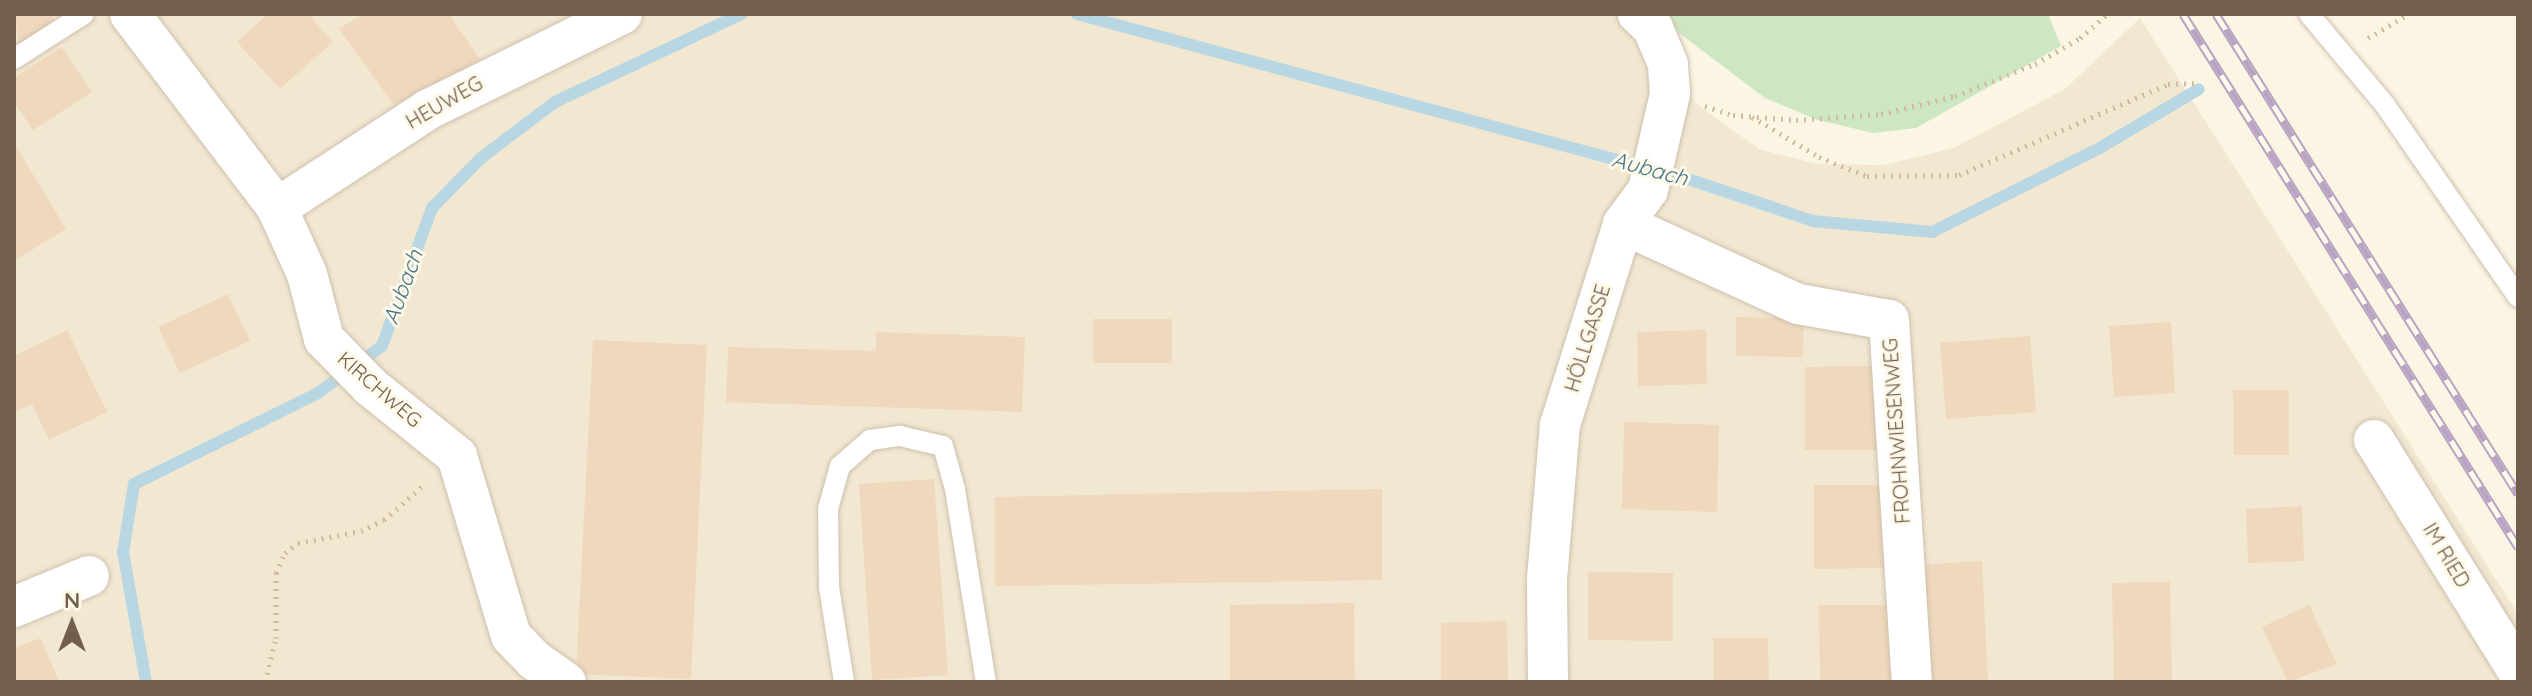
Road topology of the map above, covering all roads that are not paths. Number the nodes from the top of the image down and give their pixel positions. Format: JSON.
{"nodes":[{"id":1,"x":84,"y":14,"type":"edge"},
{"id":2,"x":130,"y":14,"type":"edge"},
{"id":3,"x":622,"y":14,"type":"edge"},
{"id":4,"x":1638,"y":14,"type":"edge"},
{"id":5,"x":2309,"y":14,"type":"edge"},
{"id":6,"x":14,"y":59,"type":"edge"},
{"id":7,"x":277,"y":208,"type":"junction"},
{"id":8,"x":1623,"y":224,"type":"junction"},
{"id":9,"x":2518,"y":297,"type":"edge"},
{"id":10,"x":2374,"y":440,"type":"dead end"},
{"id":11,"x":89,"y":576,"type":"dead end"},
{"id":12,"x":14,"y":607,"type":"edge"},
{"id":13,"x":2518,"y":671,"type":"edge"},
{"id":14,"x":566,"y":682,"type":"edge"},
{"id":15,"x":844,"y":682,"type":"edge"},
{"id":16,"x":986,"y":682,"type":"edge"},
{"id":17,"x":1548,"y":682,"type":"edge"},
{"id":18,"x":1912,"y":682,"type":"edge"}],
"edges":[{"from":1,"to":6,"type":"lane"},
{"from":2,"to":7,"type":"street","name":"KIRCHWEG"},
{"from":3,"to":7,"type":"street","name":"HEUWEG"},
{"from":4,"to":8,"type":"street","name":"HÖLLGASSE"},
{"from":5,"to":9,"type":"lane"},
{"from":7,"to":14,"type":"street","name":"KIRCHWEG"},
{"from":8,"to":17,"type":"street","name":"HÖLLGASSE"},
{"from":8,"to":18,"type":"street","name":"FROHNWIESENWEG"},
{"from":10,"to":13,"type":"street","name":"IM RIED"},
{"from":11,"to":12,"type":"street"},
{"from":15,"to":16,"type":"lane"}]}
